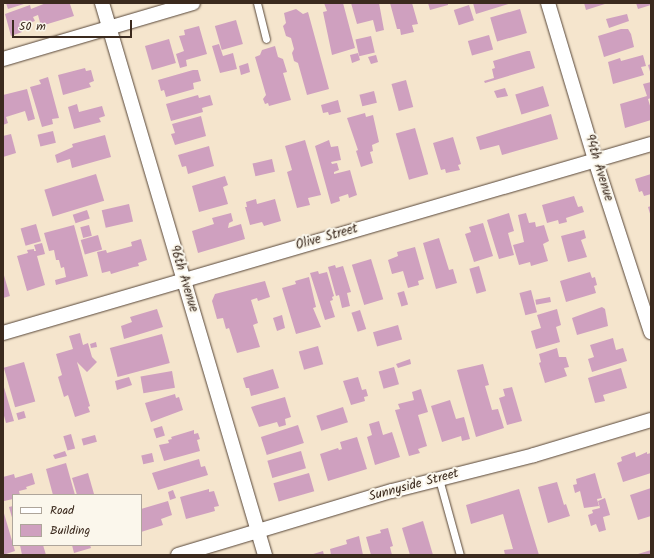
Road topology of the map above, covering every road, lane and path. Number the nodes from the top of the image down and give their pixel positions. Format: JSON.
{"nodes":[{"id":1,"x":102,"y":3,"type":"edge"},
{"id":2,"x":194,"y":3,"type":"edge"},
{"id":3,"x":257,"y":3,"type":"edge"},
{"id":4,"x":548,"y":3,"type":"edge"},
{"id":5,"x":109,"y":28,"type":"junction"},
{"id":6,"x":266,"y":39,"type":"dead end"},
{"id":7,"x":3,"y":60,"type":"edge"},
{"id":8,"x":651,"y":144,"type":"edge"},
{"id":9,"x":595,"y":160,"type":"junction"},
{"id":10,"x":183,"y":279,"type":"junction"},
{"id":11,"x":651,"y":332,"type":"edge"},
{"id":12,"x":3,"y":333,"type":"edge"},
{"id":13,"x":651,"y":420,"type":"edge"},
{"id":14,"x":439,"y":480,"type":"junction"},
{"id":15,"x":258,"y":531,"type":"junction"},
{"id":16,"x":178,"y":555,"type":"edge"},
{"id":17,"x":265,"y":555,"type":"edge"},
{"id":18,"x":460,"y":555,"type":"edge"}],
"edges":[{"from":1,"to":5,"type":"street","name":"96th Avenue"},
{"from":2,"to":5,"type":"street"},
{"from":3,"to":6,"type":"lane"},
{"from":4,"to":9,"type":"street","name":"94th Avenue"},
{"from":5,"to":7,"type":"street"},
{"from":5,"to":10,"type":"street","name":"96th Avenue"},
{"from":8,"to":9,"type":"street","name":"Olive Street"},
{"from":9,"to":10,"type":"street","name":"Olive Street"},
{"from":9,"to":11,"type":"street","name":"94th Avenue"},
{"from":10,"to":12,"type":"street","name":"Olive Street"},
{"from":10,"to":15,"type":"street","name":"96th Avenue"},
{"from":13,"to":14,"type":"street","name":"Sunnyside Street"},
{"from":14,"to":15,"type":"street","name":"Sunnyside Street"},
{"from":14,"to":18,"type":"lane"},
{"from":15,"to":16,"type":"street","name":"Sunnyside Street"},
{"from":15,"to":17,"type":"street","name":"96th Avenue"}]}
